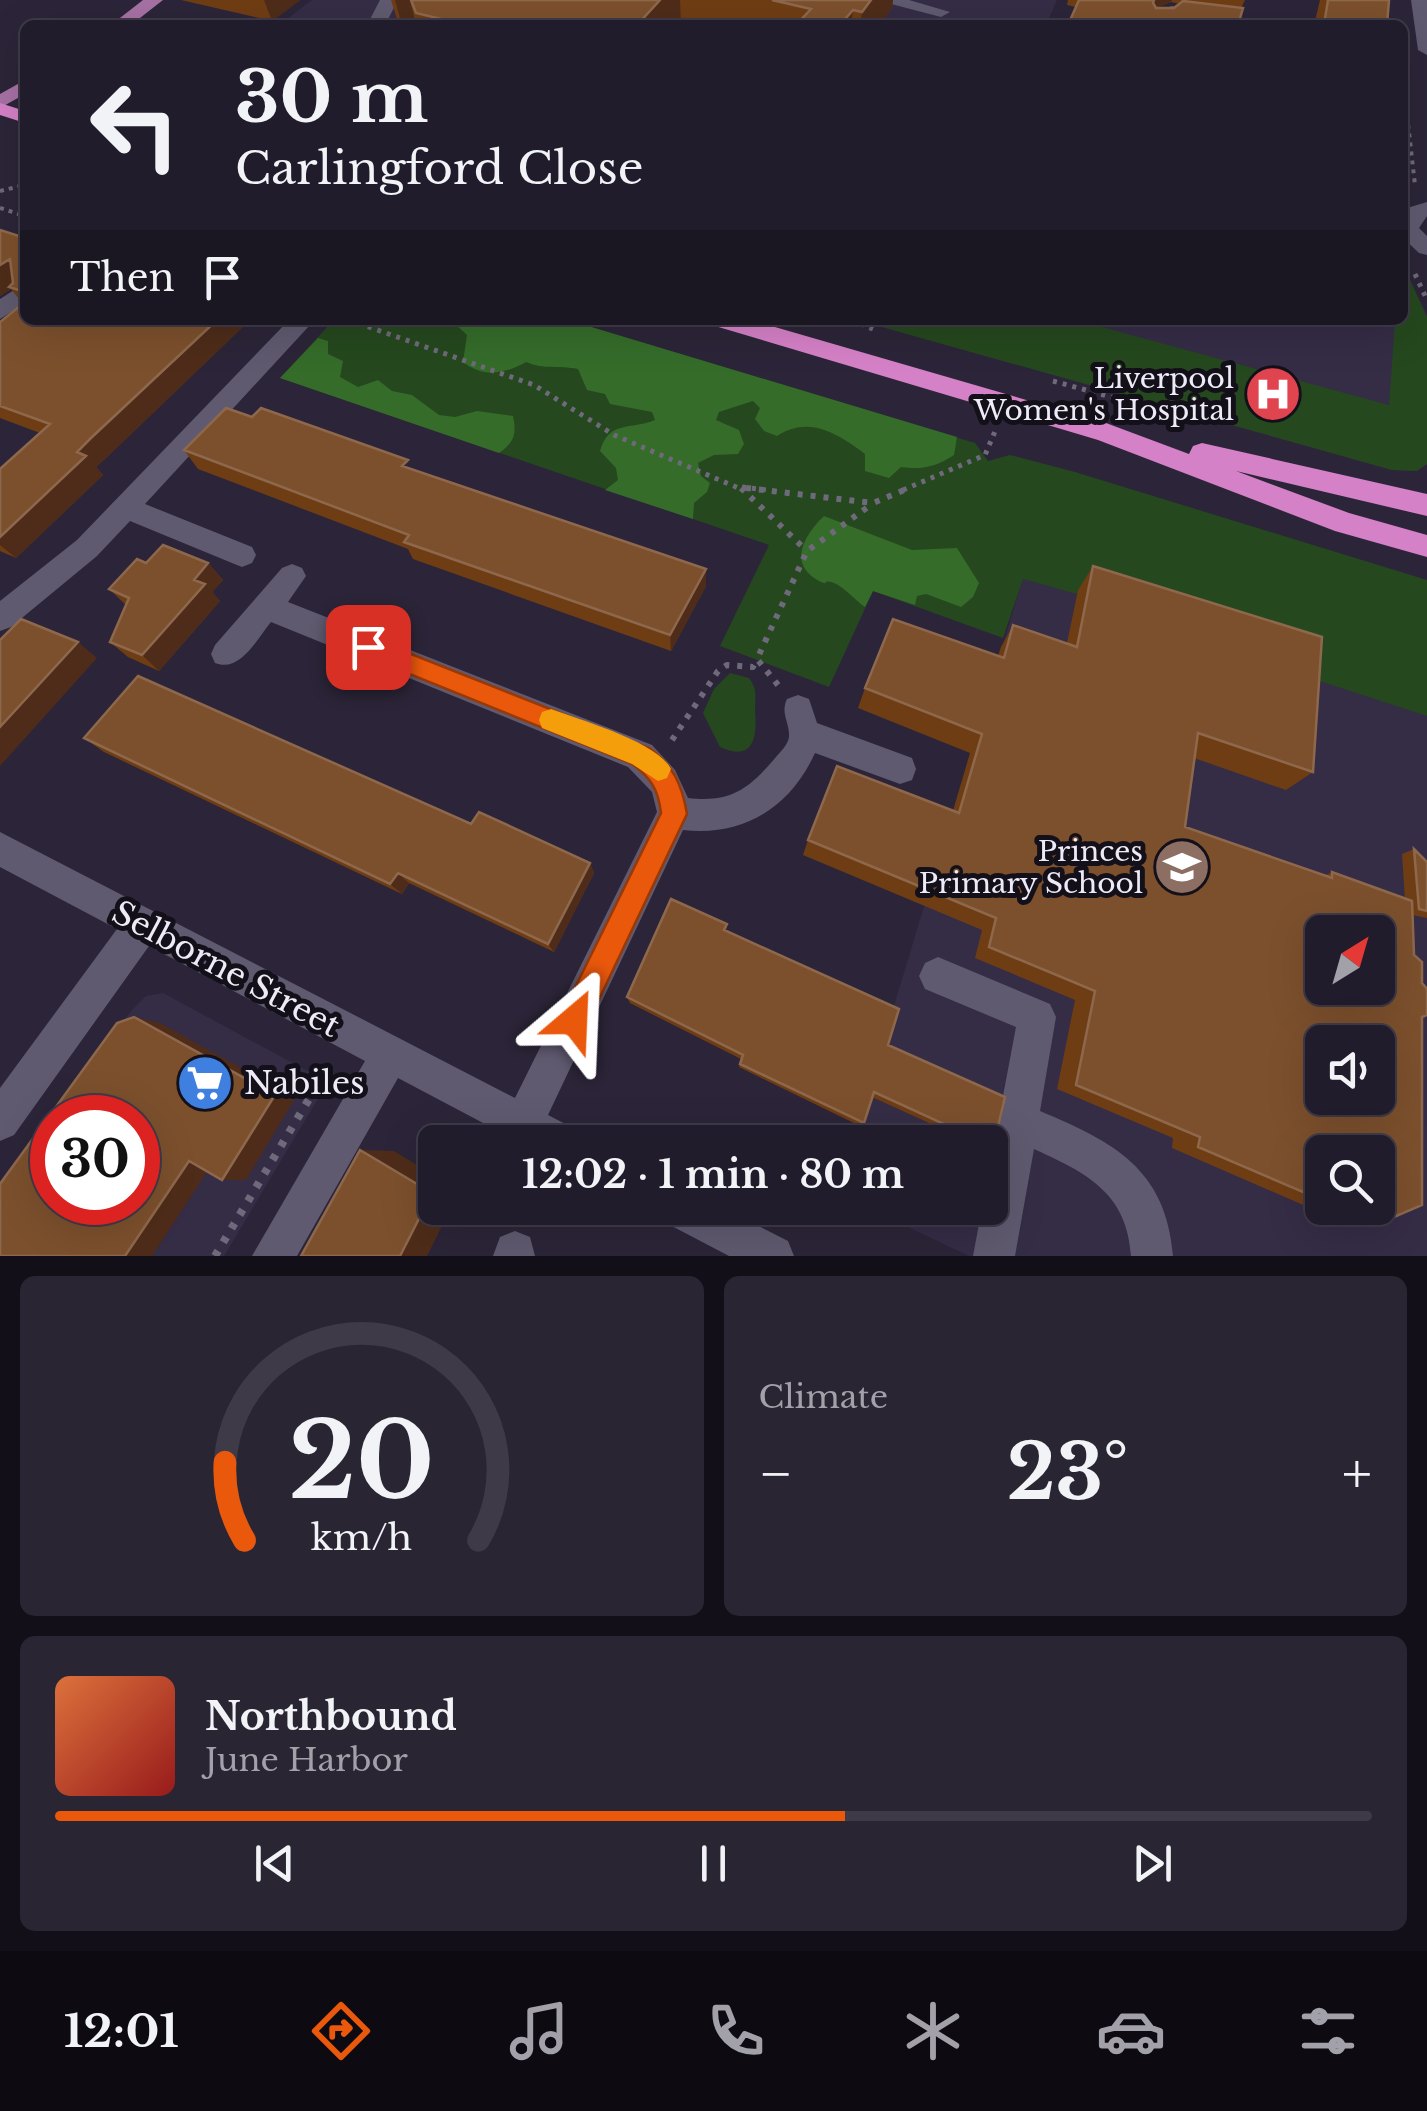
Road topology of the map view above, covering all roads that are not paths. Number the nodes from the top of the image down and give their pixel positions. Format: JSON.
{"nodes":[{"id":1,"x":885,"y":0,"type":"edge"},
{"id":2,"x":1420,"y":0,"type":"edge"},
{"id":3,"x":144,"y":1,"type":"edge"},
{"id":4,"x":909,"y":5,"type":"junction"},
{"id":5,"x":940,"y":12,"type":"edge"},
{"id":6,"x":125,"y":20,"type":"edge"},
{"id":7,"x":899,"y":20,"type":"edge"},
{"id":8,"x":1162,"y":20,"type":"edge"},
{"id":9,"x":1225,"y":20,"type":"edge"},
{"id":10,"x":1427,"y":50,"type":"edge"},
{"id":11,"x":20,"y":90,"type":"edge"},
{"id":12,"x":0,"y":106,"type":"edge"},
{"id":13,"x":1408,"y":230,"type":"edge"},
{"id":14,"x":1427,"y":248,"type":"edge"},
{"id":15,"x":20,"y":295,"type":"edge"},
{"id":16,"x":0,"y":310,"type":"edge"},
{"id":17,"x":297,"y":325,"type":"edge"},
{"id":18,"x":740,"y":325,"type":"edge"},
{"id":19,"x":1106,"y":433,"type":"junction"},
{"id":20,"x":1427,"y":505,"type":"edge"},
{"id":21,"x":126,"y":508,"type":"junction"},
{"id":22,"x":1427,"y":546,"type":"edge"},
{"id":23,"x":242,"y":555,"type":"dead end"},
{"id":24,"x":292,"y":576,"type":"dead end"},
{"id":25,"x":266,"y":606,"type":"junction"},
{"id":26,"x":0,"y":618,"type":"edge"},
{"id":27,"x":226,"y":654,"type":"dead end"},
{"id":28,"x":900,"y":769,"type":"dead end"},
{"id":29,"x":674,"y":814,"type":"junction"},
{"id":30,"x":0,"y":849,"type":"edge"},
{"id":31,"x":142,"y":926,"type":"junction"},
{"id":32,"x":938,"y":976,"type":"dead end"},
{"id":33,"x":390,"y":1055,"type":"junction"},
{"id":34,"x":0,"y":1121,"type":"edge"},
{"id":35,"x":1018,"y":1122,"type":"junction"},
{"id":36,"x":523,"y":1124,"type":"joint"},
{"id":37,"x":714,"y":1225,"type":"edge"},
{"id":38,"x":273,"y":1256,"type":"edge"},
{"id":39,"x":773,"y":1256,"type":"edge"},
{"id":40,"x":994,"y":1256,"type":"edge"},
{"id":41,"x":1152,"y":1256,"type":"edge"}],
"edges":[{"from":1,"to":4,"type":"street"},
{"from":2,"to":10,"type":"street"},
{"from":3,"to":6,"type":"main road"},
{"from":4,"to":5,"type":"street"},
{"from":4,"to":7,"type":"street"},
{"from":8,"to":9,"type":"street"},
{"from":11,"to":12,"type":"main road"},
{"from":13,"to":14,"type":"street"},
{"from":15,"to":16,"type":"street"},
{"from":17,"to":21,"type":"street"},
{"from":18,"to":19,"type":"highway"},
{"from":19,"to":20,"type":"highway"},
{"from":19,"to":22,"type":"highway"},
{"from":21,"to":23,"type":"street"},
{"from":21,"to":26,"type":"street"},
{"from":24,"to":25,"type":"street"},
{"from":25,"to":27,"type":"street"},
{"from":25,"to":29,"type":"street"},
{"from":28,"to":29,"type":"street"},
{"from":29,"to":36,"type":"street"},
{"from":30,"to":31,"type":"street","name":"Selborne Street"},
{"from":31,"to":33,"type":"street","name":"Selborne Street"},
{"from":31,"to":34,"type":"street"},
{"from":32,"to":35,"type":"street"},
{"from":33,"to":36,"type":"street","name":"Selborne Street"},
{"from":33,"to":38,"type":"street"},
{"from":35,"to":40,"type":"street"},
{"from":35,"to":41,"type":"street"},
{"from":37,"to":39,"type":"street"}]}
